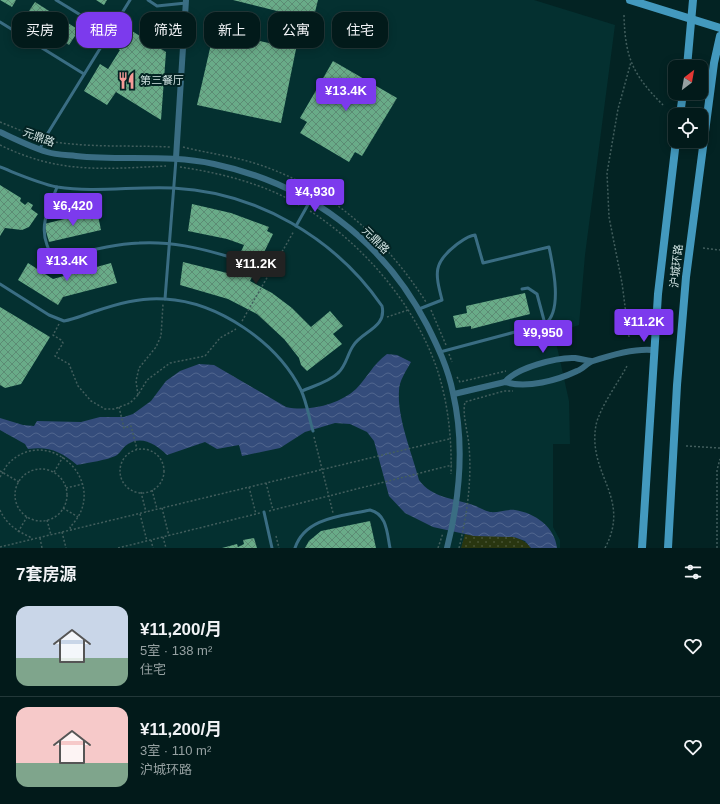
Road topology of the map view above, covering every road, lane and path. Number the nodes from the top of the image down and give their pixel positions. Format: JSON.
{"nodes":[{"id":1,"x":56,"y":0,"type":"edge"},
{"id":2,"x":130,"y":0,"type":"edge"},
{"id":3,"x":148,"y":0,"type":"edge"},
{"id":4,"x":630,"y":0,"type":"edge"},
{"id":5,"x":693,"y":0,"type":"edge"},
{"id":6,"x":186,"y":2,"type":"edge"},
{"id":7,"x":76,"y":12,"type":"edge"},
{"id":8,"x":123,"y":12,"type":"edge"},
{"id":9,"x":624,"y":15,"type":"dead end"},
{"id":10,"x":692,"y":19,"type":"junction"},
{"id":11,"x":0,"y":22,"type":"edge"},
{"id":12,"x":720,"y":28,"type":"edge"},
{"id":13,"x":720,"y":36,"type":"edge"},
{"id":14,"x":100,"y":48,"type":"edge"},
{"id":15,"x":688,"y":60,"type":"edge"},
{"id":16,"x":631,"y":62,"type":"junction"},
{"id":17,"x":84,"y":74,"type":"junction"},
{"id":18,"x":663,"y":105,"type":"dead end"},
{"id":19,"x":0,"y":122,"type":"edge"},
{"id":20,"x":0,"y":132,"type":"edge"},
{"id":21,"x":44,"y":140,"type":"junction"},
{"id":22,"x":0,"y":145,"type":"edge"},
{"id":23,"x":176,"y":147,"type":"junction"},
{"id":24,"x":675,"y":148,"type":"edge"},
{"id":25,"x":40,"y":149,"type":"junction"},
{"id":26,"x":176,"y":158,"type":"junction"},
{"id":27,"x":0,"y":167,"type":"edge"},
{"id":28,"x":176,"y":167,"type":"junction"},
{"id":29,"x":57,"y":187,"type":"junction"},
{"id":30,"x":174,"y":188,"type":"junction"},
{"id":31,"x":311,"y":200,"type":"junction"},
{"id":32,"x":306,"y":209,"type":"junction"},
{"id":33,"x":296,"y":226,"type":"junction"},
{"id":34,"x":170,"y":243,"type":"junction"},
{"id":35,"x":703,"y":248,"type":"dead end"},
{"id":36,"x":720,"y":250,"type":"edge"},
{"id":37,"x":230,"y":257,"type":"dead end"},
{"id":38,"x":0,"y":284,"type":"edge"},
{"id":39,"x":522,"y":289,"type":"dead end"},
{"id":40,"x":165,"y":299,"type":"junction"},
{"id":41,"x":419,"y":308,"type":"junction"},
{"id":42,"x":408,"y":310,"type":"junction"},
{"id":43,"x":382,"y":318,"type":"junction"},
{"id":44,"x":60,"y":320,"type":"junction"},
{"id":45,"x":545,"y":324,"type":"junction"},
{"id":46,"x":629,"y":337,"type":"dead end"},
{"id":47,"x":653,"y":350,"type":"junction"},
{"id":48,"x":440,"y":352,"type":"junction"},
{"id":49,"x":591,"y":361,"type":"junction"},
{"id":50,"x":627,"y":366,"type":"dead end"},
{"id":51,"x":505,"y":382,"type":"junction"},
{"id":52,"x":302,"y":392,"type":"junction"},
{"id":53,"x":520,"y":392,"type":"dead end"},
{"id":54,"x":454,"y":394,"type":"junction"},
{"id":55,"x":119,"y":408,"type":"junction"},
{"id":56,"x":313,"y":431,"type":"joint"},
{"id":57,"x":450,"y":439,"type":"junction"},
{"id":58,"x":686,"y":446,"type":"dead end"},
{"id":59,"x":720,"y":448,"type":"edge"},
{"id":60,"x":137,"y":449,"type":"junction"},
{"id":61,"x":63,"y":457,"type":"junction"},
{"id":62,"x":720,"y":459,"type":"edge"},
{"id":63,"x":452,"y":464,"type":"junction"},
{"id":64,"x":322,"y":470,"type":"junction"},
{"id":65,"x":0,"y":471,"type":"edge"},
{"id":66,"x":3,"y":472,"type":"junction"},
{"id":67,"x":54,"y":472,"type":"junction"},
{"id":68,"x":451,"y":476,"type":"dead end"},
{"id":69,"x":0,"y":477,"type":"edge"},
{"id":70,"x":19,"y":482,"type":"junction"},
{"id":71,"x":266,"y":483,"type":"junction"},
{"id":72,"x":83,"y":484,"type":"junction"},
{"id":73,"x":66,"y":488,"type":"junction"},
{"id":74,"x":249,"y":488,"type":"junction"},
{"id":75,"x":152,"y":490,"type":"junction"},
{"id":76,"x":141,"y":492,"type":"junction"},
{"id":77,"x":329,"y":496,"type":"junction"},
{"id":78,"x":63,"y":508,"type":"junction"},
{"id":79,"x":162,"y":508,"type":"junction"},
{"id":80,"x":0,"y":510,"type":"edge"},
{"id":81,"x":157,"y":510,"type":"junction"},
{"id":82,"x":273,"y":510,"type":"junction"},
{"id":83,"x":146,"y":512,"type":"junction"},
{"id":84,"x":264,"y":512,"type":"junction"},
{"id":85,"x":140,"y":514,"type":"junction"},
{"id":86,"x":256,"y":514,"type":"junction"},
{"id":87,"x":27,"y":517,"type":"junction"},
{"id":88,"x":78,"y":517,"type":"junction"},
{"id":89,"x":335,"y":518,"type":"junction"},
{"id":90,"x":47,"y":520,"type":"junction"},
{"id":91,"x":71,"y":530,"type":"junction"},
{"id":92,"x":18,"y":532,"type":"junction"},
{"id":93,"x":62,"y":532,"type":"junction"},
{"id":94,"x":443,"y":532,"type":"dead end"},
{"id":95,"x":51,"y":535,"type":"junction"},
{"id":96,"x":168,"y":536,"type":"junction"},
{"id":97,"x":163,"y":537,"type":"junction"},
{"id":98,"x":40,"y":538,"type":"junction"},
{"id":99,"x":32,"y":540,"type":"junction"},
{"id":100,"x":151,"y":540,"type":"junction"},
{"id":101,"x":147,"y":541,"type":"junction"},
{"id":102,"x":0,"y":547,"type":"edge"},
{"id":103,"x":42,"y":548,"type":"edge"},
{"id":104,"x":66,"y":548,"type":"edge"},
{"id":105,"x":118,"y":548,"type":"edge"},
{"id":106,"x":153,"y":548,"type":"edge"},
{"id":107,"x":166,"y":548,"type":"edge"},
{"id":108,"x":272,"y":548,"type":"edge"},
{"id":109,"x":295,"y":548,"type":"edge"},
{"id":110,"x":390,"y":548,"type":"edge"},
{"id":111,"x":438,"y":548,"type":"edge"},
{"id":112,"x":447,"y":548,"type":"edge"},
{"id":113,"x":459,"y":548,"type":"edge"},
{"id":114,"x":605,"y":548,"type":"edge"},
{"id":115,"x":642,"y":548,"type":"edge"},
{"id":116,"x":668,"y":548,"type":"edge"},
{"id":117,"x":717,"y":548,"type":"edge"}],
"edges":[{"from":1,"to":7,"type":"lane"},
{"from":2,"to":8,"type":"lane"},
{"from":3,"to":6,"type":"lane"},
{"from":4,"to":10,"type":"main road"},
{"from":5,"to":10,"type":"main road"},
{"from":6,"to":23,"type":"street"},
{"from":9,"to":16,"type":"path"},
{"from":10,"to":12,"type":"main road"},
{"from":10,"to":15,"type":"main road"},
{"from":11,"to":17,"type":"lane"},
{"from":13,"to":116,"type":"main road","name":"沪城环路"},
{"from":14,"to":17,"type":"lane"},
{"from":16,"to":18,"type":"path"},
{"from":16,"to":46,"type":"path"},
{"from":17,"to":21,"type":"lane"},
{"from":19,"to":21,"type":"path"},
{"from":20,"to":25,"type":"street","name":"元鼎路"},
{"from":21,"to":23,"type":"path"},
{"from":21,"to":25,"type":"lane"},
{"from":22,"to":28,"type":"path"},
{"from":23,"to":26,"type":"street"},
{"from":24,"to":47,"type":"main road","name":"沪城环路"},
{"from":25,"to":26,"type":"street","name":"元鼎路"},
{"from":26,"to":28,"type":"lane"},
{"from":26,"to":31,"type":"street","name":"元鼎路"},
{"from":27,"to":29,"type":"lane"},
{"from":28,"to":30,"type":"lane"},
{"from":28,"to":32,"type":"path"},
{"from":29,"to":30,"type":"lane"},
{"from":29,"to":34,"type":"lane"},
{"from":30,"to":33,"type":"lane"},
{"from":30,"to":34,"type":"lane"},
{"from":31,"to":32,"type":"lane"},
{"from":31,"to":41,"type":"street","name":"元鼎路"},
{"from":32,"to":33,"type":"lane"},
{"from":32,"to":42,"type":"path"},
{"from":33,"to":43,"type":"lane"},
{"from":34,"to":37,"type":"lane"},
{"from":34,"to":40,"type":"lane"},
{"from":35,"to":36,"type":"path"},
{"from":38,"to":44,"type":"lane"},
{"from":39,"to":45,"type":"lane"},
{"from":40,"to":44,"type":"lane"},
{"from":40,"to":52,"type":"lane"},
{"from":40,"to":55,"type":"path"},
{"from":41,"to":45,"type":"lane"},
{"from":41,"to":48,"type":"street","name":"元鼎路"},
{"from":42,"to":43,"type":"path"},
{"from":42,"to":57,"type":"path"},
{"from":43,"to":52,"type":"lane"},
{"from":44,"to":55,"type":"path"},
{"from":45,"to":48,"type":"lane"},
{"from":47,"to":49,"type":"street"},
{"from":47,"to":115,"type":"main road","name":"沪城环路"},
{"from":48,"to":54,"type":"street","name":"元鼎路"},
{"from":49,"to":51,"type":"street"},
{"from":49,"to":51,"type":"street"},
{"from":50,"to":114,"type":"path"},
{"from":51,"to":54,"type":"street"},
{"from":52,"to":56,"type":"lane"},
{"from":53,"to":113,"type":"path"},
{"from":54,"to":112,"type":"street","name":"元鼎路"},
{"from":55,"to":60,"type":"path"},
{"from":56,"to":64,"type":"path"},
{"from":57,"to":63,"type":"path"},
{"from":57,"to":64,"type":"path"},
{"from":58,"to":59,"type":"path"},
{"from":60,"to":75,"type":"path"},
{"from":60,"to":76,"type":"path"},
{"from":61,"to":66,"type":"path"},
{"from":61,"to":67,"type":"path"},
{"from":61,"to":72,"type":"path"},
{"from":62,"to":117,"type":"path"},
{"from":63,"to":68,"type":"path"},
{"from":63,"to":77,"type":"path"},
{"from":64,"to":71,"type":"path"},
{"from":64,"to":77,"type":"path"},
{"from":65,"to":66,"type":"path"},
{"from":66,"to":69,"type":"path"},
{"from":66,"to":70,"type":"path"},
{"from":67,"to":70,"type":"path"},
{"from":67,"to":73,"type":"path"},
{"from":70,"to":87,"type":"path"},
{"from":71,"to":74,"type":"path"},
{"from":71,"to":82,"type":"path"},
{"from":72,"to":73,"type":"path"},
{"from":72,"to":88,"type":"path"},
{"from":73,"to":78,"type":"path"},
{"from":74,"to":79,"type":"path"},
{"from":74,"to":86,"type":"path"},
{"from":75,"to":76,"type":"path"},
{"from":75,"to":81,"type":"path"},
{"from":76,"to":83,"type":"path"},
{"from":77,"to":82,"type":"path"},
{"from":77,"to":89,"type":"path"},
{"from":78,"to":88,"type":"path"},
{"from":78,"to":90,"type":"path"},
{"from":79,"to":81,"type":"path"},
{"from":79,"to":96,"type":"path"},
{"from":80,"to":92,"type":"path"},
{"from":81,"to":83,"type":"path"},
{"from":82,"to":84,"type":"path"},
{"from":83,"to":85,"type":"path"},
{"from":84,"to":86,"type":"path"},
{"from":84,"to":108,"type":"lane"},
{"from":85,"to":91,"type":"path"},
{"from":85,"to":101,"type":"path"},
{"from":86,"to":96,"type":"path"},
{"from":87,"to":90,"type":"path"},
{"from":87,"to":92,"type":"path"},
{"from":88,"to":91,"type":"path"},
{"from":89,"to":109,"type":"lane"},
{"from":89,"to":110,"type":"lane"},
{"from":90,"to":95,"type":"path"},
{"from":91,"to":93,"type":"path"},
{"from":92,"to":99,"type":"path"},
{"from":93,"to":95,"type":"path"},
{"from":93,"to":104,"type":"path"},
{"from":94,"to":111,"type":"path"},
{"from":95,"to":98,"type":"path"},
{"from":96,"to":97,"type":"path"},
{"from":97,"to":100,"type":"path"},
{"from":97,"to":107,"type":"path"},
{"from":98,"to":99,"type":"path"},
{"from":98,"to":103,"type":"path"},
{"from":99,"to":102,"type":"path"},
{"from":100,"to":101,"type":"path"},
{"from":100,"to":106,"type":"path"},
{"from":101,"to":105,"type":"path"}]}
